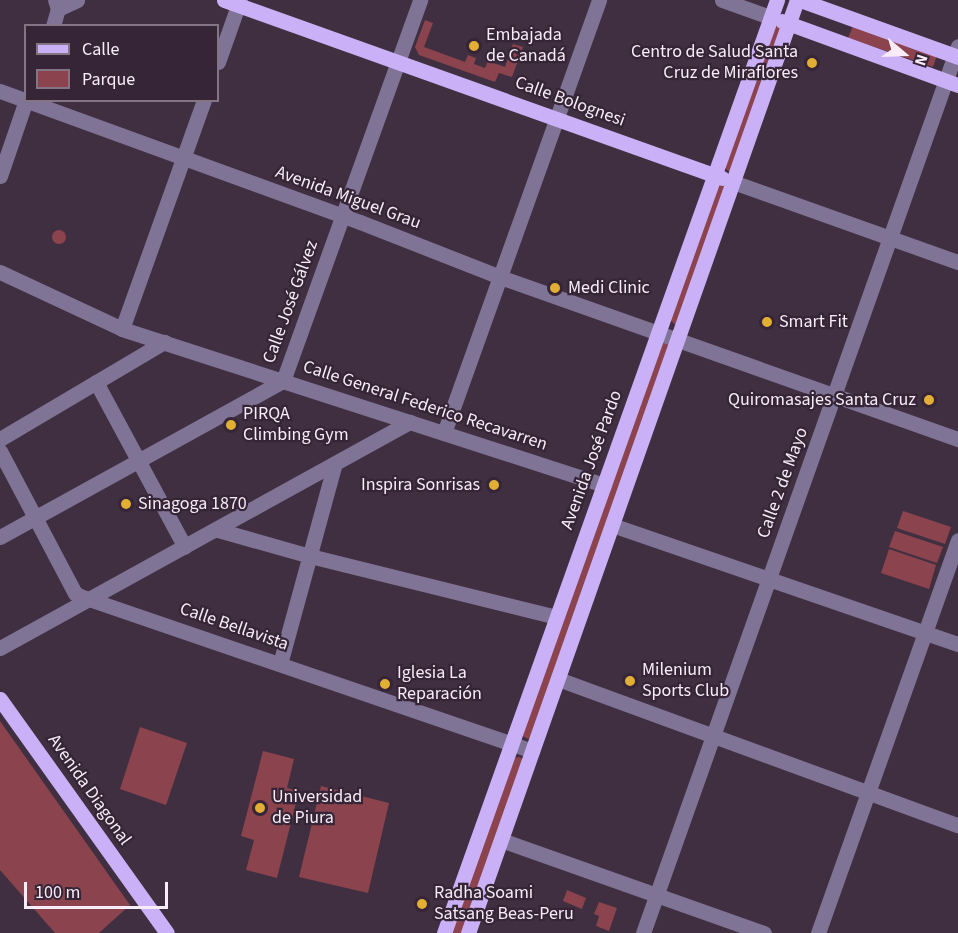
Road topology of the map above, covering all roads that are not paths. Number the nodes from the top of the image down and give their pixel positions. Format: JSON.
{"nodes":[{"id":1,"x":77,"y":0,"type":"edge"},
{"id":2,"x":420,"y":0,"type":"edge"},
{"id":3,"x":599,"y":0,"type":"edge"},
{"id":4,"x":722,"y":0,"type":"edge"},
{"id":5,"x":777,"y":0,"type":"edge"},
{"id":6,"x":799,"y":0,"type":"edge"},
{"id":7,"x":234,"y":2,"type":"edge"},
{"id":8,"x":57,"y":5,"type":"edge"},
{"id":9,"x":770,"y":17,"type":"junction"},
{"id":10,"x":789,"y":23,"type":"junction"},
{"id":11,"x":53,"y":24,"type":"edge"},
{"id":12,"x":957,"y":53,"type":"edge"},
{"id":13,"x":219,"y":58,"type":"edge"},
{"id":14,"x":398,"y":62,"type":"junction"},
{"id":15,"x":952,"y":82,"type":"edge"},
{"id":16,"x":0,"y":91,"type":"edge"},
{"id":17,"x":24,"y":100,"type":"edge"},
{"id":18,"x":26,"y":102,"type":"edge"},
{"id":19,"x":29,"y":102,"type":"edge"},
{"id":20,"x":203,"y":102,"type":"edge"},
{"id":21,"x":556,"y":118,"type":"junction"},
{"id":22,"x":182,"y":159,"type":"junction"},
{"id":23,"x":714,"y":175,"type":"junction"},
{"id":24,"x":0,"y":176,"type":"edge"},
{"id":25,"x":733,"y":182,"type":"junction"},
{"id":26,"x":343,"y":215,"type":"junction"},
{"id":27,"x":891,"y":238,"type":"junction"},
{"id":28,"x":958,"y":262,"type":"edge"},
{"id":29,"x":0,"y":272,"type":"edge"},
{"id":30,"x":500,"y":277,"type":"junction"},
{"id":31,"x":122,"y":329,"type":"junction"},
{"id":32,"x":658,"y":333,"type":"junction"},
{"id":33,"x":677,"y":340,"type":"junction"},
{"id":34,"x":164,"y":342,"type":"junction"},
{"id":35,"x":283,"y":381,"type":"junction"},
{"id":36,"x":96,"y":382,"type":"junction"},
{"id":37,"x":835,"y":396,"type":"junction"},
{"id":38,"x":410,"y":422,"type":"junction"},
{"id":39,"x":444,"y":433,"type":"junction"},
{"id":40,"x":0,"y":439,"type":"edge"},
{"id":41,"x":958,"y":439,"type":"edge"},
{"id":42,"x":0,"y":451,"type":"edge"},
{"id":43,"x":138,"y":460,"type":"junction"},
{"id":44,"x":334,"y":466,"type":"junction"},
{"id":45,"x":603,"y":485,"type":"junction"},
{"id":46,"x":34,"y":518,"type":"junction"},
{"id":47,"x":612,"y":525,"type":"junction"},
{"id":48,"x":218,"y":530,"type":"junction"},
{"id":49,"x":0,"y":537,"type":"edge"},
{"id":50,"x":958,"y":540,"type":"edge"},
{"id":51,"x":185,"y":547,"type":"junction"},
{"id":52,"x":310,"y":556,"type":"junction"},
{"id":53,"x":769,"y":579,"type":"junction"},
{"id":54,"x":88,"y":597,"type":"junction"},
{"id":55,"x":556,"y":617,"type":"junction"},
{"id":56,"x":925,"y":633,"type":"junction"},
{"id":57,"x":958,"y":644,"type":"edge"},
{"id":58,"x":0,"y":648,"type":"edge"},
{"id":59,"x":280,"y":664,"type":"junction"},
{"id":60,"x":558,"y":679,"type":"junction"},
{"id":61,"x":0,"y":699,"type":"edge"},
{"id":62,"x":713,"y":738,"type":"junction"},
{"id":63,"x":511,"y":744,"type":"junction"},
{"id":64,"x":532,"y":751,"type":"junction"},
{"id":65,"x":868,"y":793,"type":"junction"},
{"id":66,"x":958,"y":825,"type":"edge"},
{"id":67,"x":501,"y":840,"type":"junction"},
{"id":68,"x":657,"y":895,"type":"junction"},
{"id":69,"x":170,"y":932,"type":"edge"},
{"id":70,"x":444,"y":933,"type":"edge"},
{"id":71,"x":468,"y":933,"type":"edge"},
{"id":72,"x":643,"y":933,"type":"edge"},
{"id":73,"x":764,"y":933,"type":"edge"},
{"id":74,"x":818,"y":933,"type":"edge"}],
"edges":[{"from":1,"to":8,"type":"street"},
{"from":2,"to":14,"type":"street","name":"Calle José Gálvez"},
{"from":3,"to":21,"type":"street"},
{"from":4,"to":9,"type":"street"},
{"from":5,"to":9,"type":"main road","name":"Avenida José Pardo"},
{"from":6,"to":10,"type":"main road"},
{"from":6,"to":12,"type":"main road"},
{"from":7,"to":13,"type":"street"},
{"from":7,"to":14,"type":"main road","name":"Calle Bolognesi"},
{"from":8,"to":11,"type":"street"},
{"from":9,"to":10,"type":"main road"},
{"from":9,"to":23,"type":"main road","name":"Avenida José Pardo"},
{"from":10,"to":15,"type":"main road"},
{"from":10,"to":25,"type":"main road"},
{"from":12,"to":15,"type":"street","name":"Calle 2 de Mayo"},
{"from":14,"to":21,"type":"main road","name":"Calle Bolognesi"},
{"from":14,"to":26,"type":"street","name":"Calle José Gálvez"},
{"from":15,"to":27,"type":"street","name":"Calle 2 de Mayo"},
{"from":16,"to":17,"type":"street","name":"Avenida Miguel Grau"},
{"from":18,"to":24,"type":"street"},
{"from":19,"to":22,"type":"street","name":"Avenida Miguel Grau"},
{"from":20,"to":22,"type":"street"},
{"from":21,"to":23,"type":"main road","name":"Calle Bolognesi"},
{"from":21,"to":30,"type":"street"},
{"from":22,"to":26,"type":"street","name":"Avenida Miguel Grau"},
{"from":22,"to":31,"type":"street"},
{"from":23,"to":25,"type":"main road","name":"Calle Bolognesi"},
{"from":23,"to":32,"type":"main road","name":"Avenida José Pardo"},
{"from":25,"to":27,"type":"street"},
{"from":25,"to":33,"type":"main road"},
{"from":26,"to":30,"type":"street","name":"Avenida Miguel Grau"},
{"from":26,"to":35,"type":"street","name":"Calle José Gálvez"},
{"from":27,"to":28,"type":"street"},
{"from":27,"to":37,"type":"street","name":"Calle 2 de Mayo"},
{"from":29,"to":31,"type":"street","name":"Calle General Federico Recavarren"},
{"from":30,"to":32,"type":"street","name":"Avenida Miguel Grau"},
{"from":30,"to":39,"type":"street"},
{"from":31,"to":34,"type":"street","name":"Calle General Federico Recavarren"},
{"from":32,"to":33,"type":"street","name":"Avenida Miguel Grau"},
{"from":32,"to":45,"type":"main road","name":"Avenida José Pardo"},
{"from":33,"to":37,"type":"street","name":"Avenida Miguel Grau"},
{"from":33,"to":47,"type":"main road"},
{"from":34,"to":35,"type":"street","name":"Calle General Federico Recavarren"},
{"from":34,"to":36,"type":"street"},
{"from":35,"to":38,"type":"street","name":"Calle General Federico Recavarren"},
{"from":35,"to":43,"type":"street","name":"Calle José Gálvez"},
{"from":36,"to":40,"type":"street"},
{"from":36,"to":43,"type":"street"},
{"from":37,"to":41,"type":"street","name":"Avenida Miguel Grau"},
{"from":37,"to":53,"type":"street","name":"Calle 2 de Mayo"},
{"from":38,"to":39,"type":"street","name":"Calle General Federico Recavarren"},
{"from":38,"to":44,"type":"street"},
{"from":39,"to":45,"type":"street","name":"Calle General Federico Recavarren"},
{"from":42,"to":46,"type":"street","name":"Calle Bellavista"},
{"from":43,"to":46,"type":"street","name":"Calle José Gálvez"},
{"from":43,"to":51,"type":"street"},
{"from":44,"to":48,"type":"street"},
{"from":44,"to":52,"type":"street"},
{"from":45,"to":55,"type":"main road","name":"Avenida José Pardo"},
{"from":46,"to":49,"type":"street","name":"Calle José Gálvez"},
{"from":46,"to":54,"type":"street","name":"Calle Bellavista"},
{"from":47,"to":53,"type":"street"},
{"from":47,"to":60,"type":"main road"},
{"from":48,"to":51,"type":"street"},
{"from":48,"to":52,"type":"street"},
{"from":50,"to":56,"type":"street"},
{"from":51,"to":54,"type":"street"},
{"from":52,"to":55,"type":"street"},
{"from":52,"to":59,"type":"street"},
{"from":53,"to":56,"type":"street"},
{"from":53,"to":62,"type":"street","name":"Calle 2 de Mayo"},
{"from":54,"to":58,"type":"street"},
{"from":54,"to":59,"type":"street","name":"Calle Bellavista"},
{"from":55,"to":63,"type":"main road","name":"Avenida José Pardo"},
{"from":56,"to":57,"type":"street"},
{"from":56,"to":65,"type":"street"},
{"from":59,"to":63,"type":"street","name":"Calle Bellavista"},
{"from":60,"to":62,"type":"street"},
{"from":60,"to":64,"type":"main road"},
{"from":61,"to":69,"type":"main road","name":"Avenida Diagonal"},
{"from":62,"to":65,"type":"street"},
{"from":62,"to":68,"type":"street","name":"Calle 2 de Mayo"},
{"from":63,"to":64,"type":"street","name":"Calle Bellavista"},
{"from":63,"to":70,"type":"main road","name":"Avenida José Pardo"},
{"from":64,"to":67,"type":"main road"},
{"from":65,"to":66,"type":"street"},
{"from":65,"to":74,"type":"street"},
{"from":67,"to":68,"type":"street"},
{"from":67,"to":71,"type":"main road"},
{"from":68,"to":72,"type":"street","name":"Calle 2 de Mayo"},
{"from":68,"to":73,"type":"street"}]}
